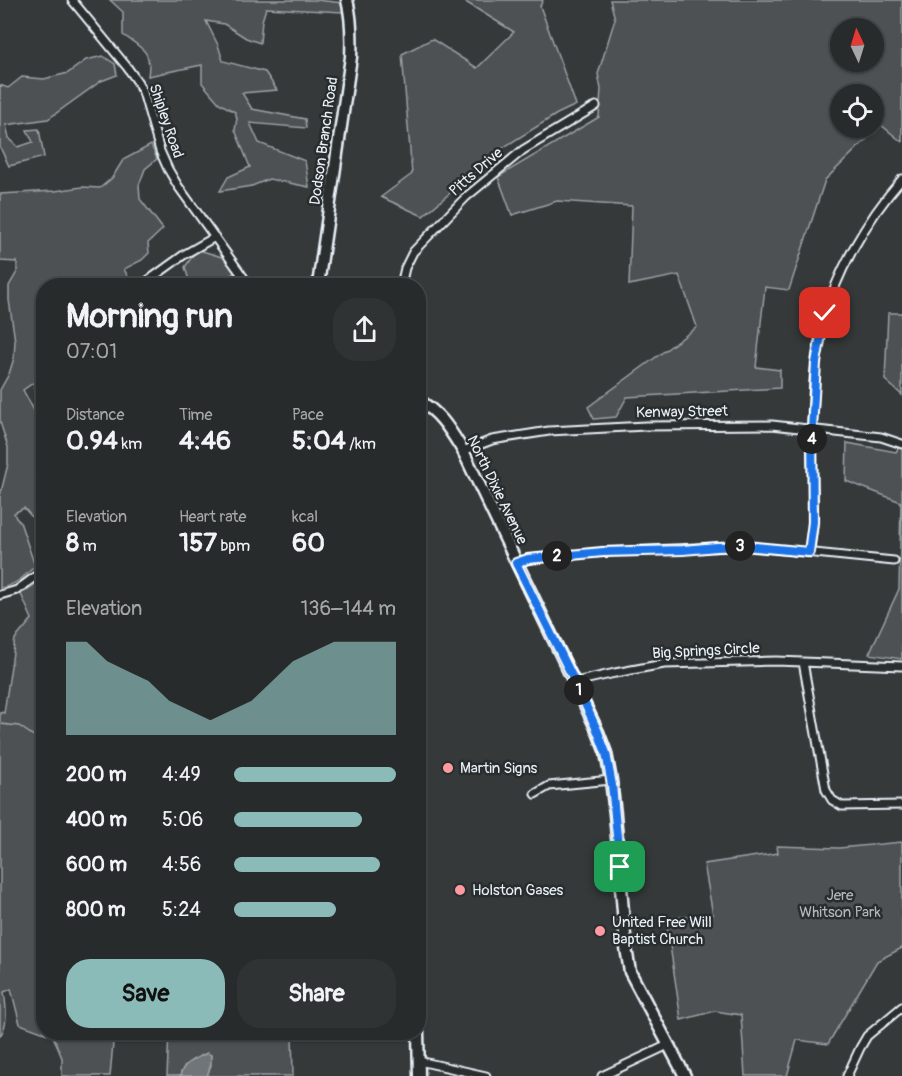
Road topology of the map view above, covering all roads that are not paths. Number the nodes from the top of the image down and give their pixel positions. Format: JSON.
{"nodes":[{"id":1,"x":72,"y":0,"type":"edge"},
{"id":2,"x":347,"y":0,"type":"edge"},
{"id":3,"x":596,"y":106,"type":"dead end"},
{"id":4,"x":902,"y":179,"type":"edge"},
{"id":5,"x":215,"y":237,"type":"junction"},
{"id":6,"x":151,"y":278,"type":"edge"},
{"id":7,"x":244,"y":278,"type":"edge"},
{"id":8,"x":319,"y":278,"type":"edge"},
{"id":9,"x":403,"y":278,"type":"edge"},
{"id":10,"x":426,"y":404,"type":"edge"},
{"id":11,"x":812,"y":429,"type":"junction"},
{"id":12,"x":902,"y":444,"type":"edge"},
{"id":13,"x":463,"y":451,"type":"junction"},
{"id":14,"x":809,"y":552,"type":"junction"},
{"id":15,"x":894,"y":561,"type":"dead end"},
{"id":16,"x":516,"y":563,"type":"junction"},
{"id":17,"x":36,"y":576,"type":"edge"},
{"id":18,"x":0,"y":595,"type":"edge"},
{"id":19,"x":803,"y":662,"type":"junction"},
{"id":20,"x":902,"y":666,"type":"edge"},
{"id":21,"x":575,"y":682,"type":"junction"},
{"id":22,"x":611,"y":780,"type":"junction"},
{"id":23,"x":535,"y":794,"type":"dead end"},
{"id":24,"x":902,"y":805,"type":"edge"},
{"id":25,"x":902,"y":1006,"type":"edge"},
{"id":26,"x":418,"y":1040,"type":"edge"},
{"id":27,"x":668,"y":1045,"type":"junction"},
{"id":28,"x":419,"y":1061,"type":"junction"},
{"id":29,"x":419,"y":1076,"type":"edge"},
{"id":30,"x":486,"y":1076,"type":"edge"},
{"id":31,"x":602,"y":1076,"type":"edge"},
{"id":32,"x":685,"y":1076,"type":"edge"},
{"id":33,"x":847,"y":1076,"type":"edge"}],
"edges":[{"from":1,"to":5,"type":"street","name":"Shipley Road"},
{"from":2,"to":8,"type":"street","name":"Dodson Branch Road"},
{"from":3,"to":9,"type":"street","name":"Pitts Drive"},
{"from":4,"to":11,"type":"street"},
{"from":5,"to":6,"type":"street"},
{"from":5,"to":7,"type":"street","name":"Shipley Road"},
{"from":10,"to":13,"type":"street","name":"North Dixie Avenue"},
{"from":11,"to":12,"type":"street","name":"Kenway Street"},
{"from":11,"to":13,"type":"street","name":"Kenway Street"},
{"from":11,"to":14,"type":"street"},
{"from":13,"to":16,"type":"street","name":"North Dixie Avenue"},
{"from":14,"to":15,"type":"street"},
{"from":14,"to":16,"type":"street"},
{"from":16,"to":21,"type":"street","name":"North Dixie Avenue"},
{"from":17,"to":18,"type":"street"},
{"from":19,"to":20,"type":"street","name":"Big Springs Circle"},
{"from":19,"to":21,"type":"street","name":"Big Springs Circle"},
{"from":19,"to":24,"type":"street"},
{"from":21,"to":22,"type":"street","name":"North Dixie Avenue"},
{"from":22,"to":23,"type":"street"},
{"from":22,"to":27,"type":"street","name":"North Dixie Avenue"},
{"from":25,"to":33,"type":"street"},
{"from":26,"to":28,"type":"street"},
{"from":27,"to":31,"type":"street"},
{"from":27,"to":32,"type":"street","name":"North Dixie Avenue"},
{"from":28,"to":29,"type":"street"},
{"from":28,"to":30,"type":"street"}]}
